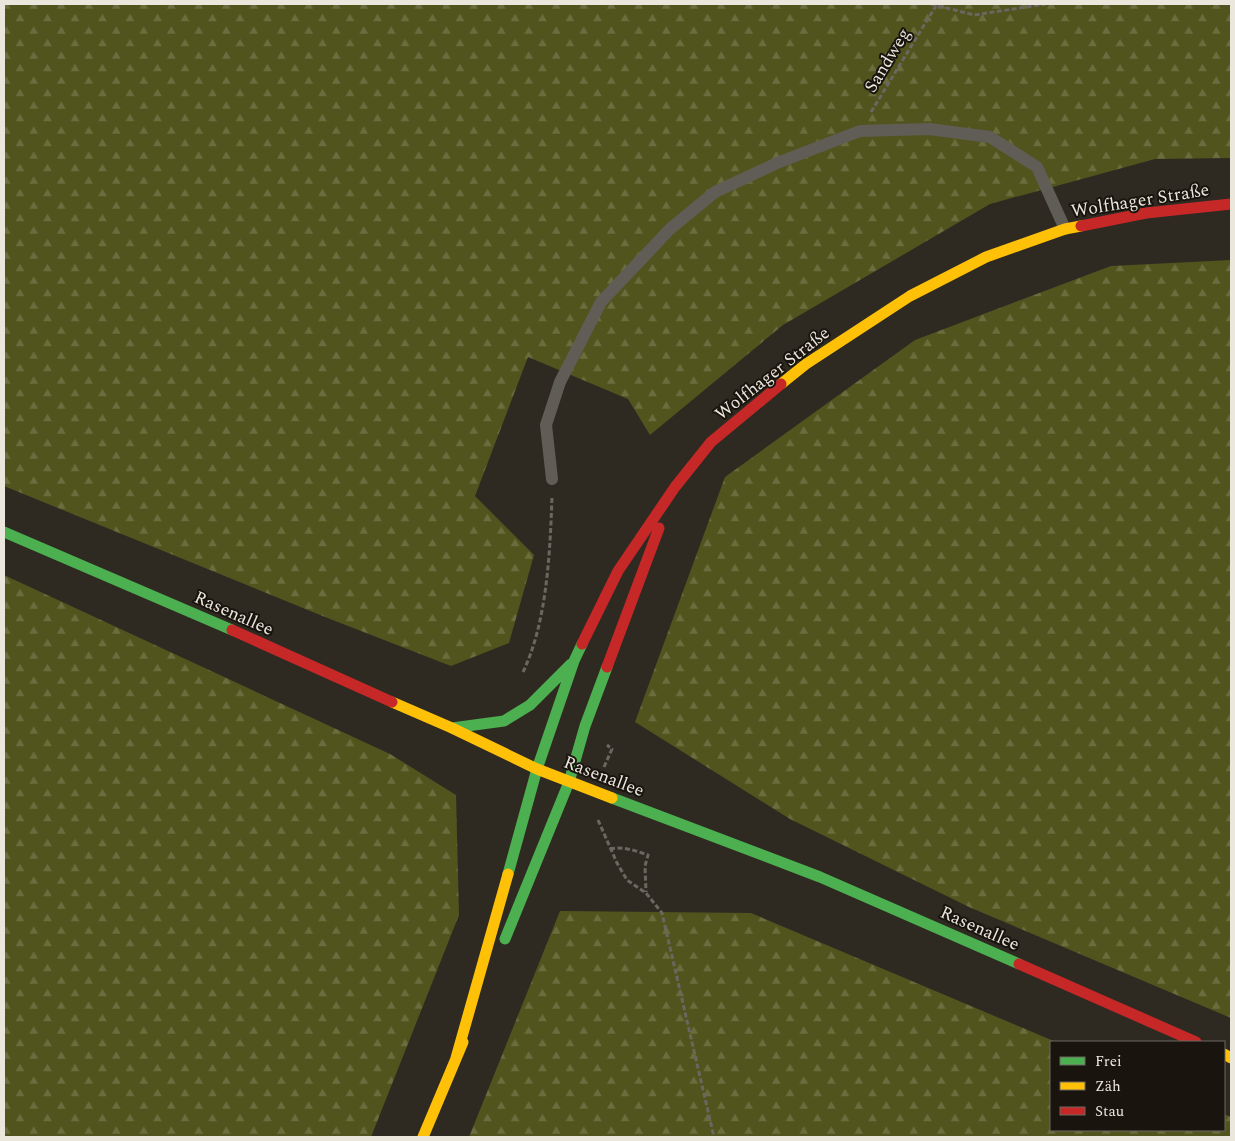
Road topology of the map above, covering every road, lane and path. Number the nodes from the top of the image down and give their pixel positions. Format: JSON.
{"nodes":[{"id":1,"x":934,"y":4,"type":"edge"},
{"id":2,"x":1046,"y":4,"type":"edge"},
{"id":3,"x":860,"y":131,"type":"junction"},
{"id":4,"x":1231,"y":204,"type":"edge"},
{"id":5,"x":1065,"y":229,"type":"junction"},
{"id":6,"x":552,"y":479,"type":"dead end"},
{"id":7,"x":675,"y":487,"type":"junction"},
{"id":8,"x":4,"y":532,"type":"edge"},
{"id":9,"x":574,"y":661,"type":"junction"},
{"id":10,"x":452,"y":728,"type":"junction"},
{"id":11,"x":537,"y":769,"type":"junction"},
{"id":12,"x":570,"y":782,"type":"junction"},
{"id":13,"x":598,"y":824,"type":"dead end"},
{"id":14,"x":610,"y":849,"type":"junction"},
{"id":15,"x":646,"y":893,"type":"junction"},
{"id":16,"x":502,"y":948,"type":"dead end"},
{"id":17,"x":494,"y":966,"type":"dead end"},
{"id":18,"x":1194,"y":1041,"type":"edge"},
{"id":19,"x":456,"y":1058,"type":"junction"},
{"id":20,"x":422,"y":1137,"type":"edge"},
{"id":21,"x":714,"y":1137,"type":"edge"}],
"edges":[{"from":1,"to":2,"type":"path"},
{"from":1,"to":3,"type":"path","name":"Sandweg"},
{"from":3,"to":5,"type":"lane"},
{"from":3,"to":6,"type":"lane"},
{"from":4,"to":5,"type":"main road","name":"Wolfhager Straße"},
{"from":5,"to":7,"type":"main road","name":"Wolfhager Straße"},
{"from":7,"to":9,"type":"main road","name":"Wolfhager Straße"},
{"from":7,"to":12,"type":"main road"},
{"from":8,"to":10,"type":"main road","name":"Rasenallee"},
{"from":9,"to":10,"type":"main road"},
{"from":9,"to":11,"type":"main road","name":"Wolfhager Straße"},
{"from":10,"to":11,"type":"main road","name":"Rasenallee"},
{"from":11,"to":12,"type":"main road","name":"Rasenallee"},
{"from":11,"to":19,"type":"main road","name":"Wolfhager Straße"},
{"from":12,"to":16,"type":"main road"},
{"from":12,"to":18,"type":"main road","name":"Rasenallee"},
{"from":13,"to":14,"type":"path"},
{"from":14,"to":15,"type":"path"},
{"from":14,"to":15,"type":"path"},
{"from":15,"to":21,"type":"path"},
{"from":17,"to":19,"type":"main road"},
{"from":19,"to":20,"type":"main road"}]}
